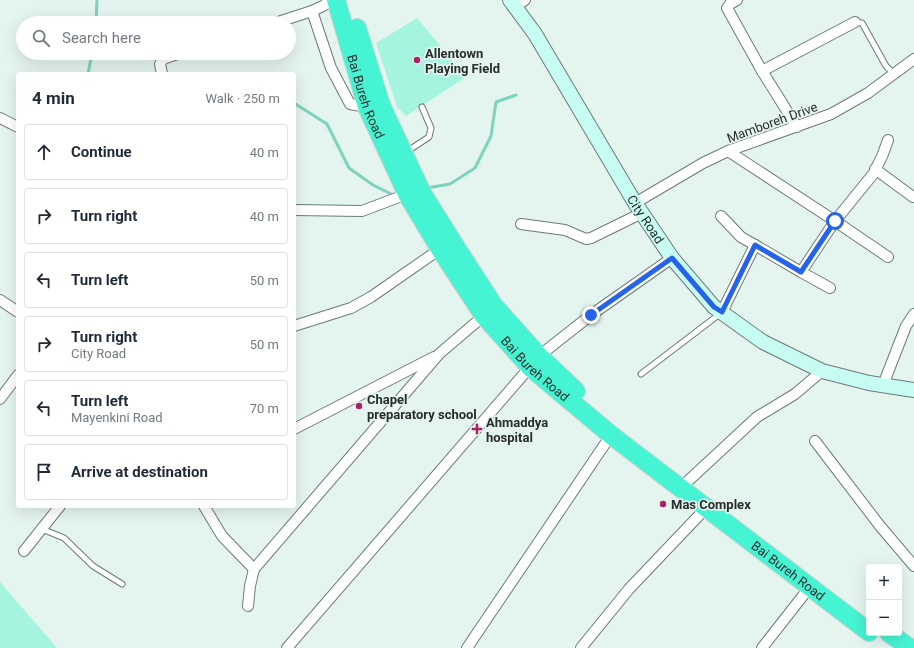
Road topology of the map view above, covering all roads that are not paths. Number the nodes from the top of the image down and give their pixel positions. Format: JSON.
{"nodes":[{"id":1,"x":331,"y":0,"type":"edge"},
{"id":2,"x":336,"y":0,"type":"edge"},
{"id":3,"x":348,"y":0,"type":"edge"},
{"id":4,"x":737,"y":0,"type":"edge"},
{"id":5,"x":517,"y":2,"type":"edge"},
{"id":6,"x":312,"y":10,"type":"junction"},
{"id":7,"x":295,"y":16,"type":"edge"},
{"id":8,"x":855,"y":22,"type":"joint"},
{"id":9,"x":914,"y":59,"type":"edge"},
{"id":10,"x":162,"y":60,"type":"edge"},
{"id":11,"x":762,"y":71,"type":"junction"},
{"id":12,"x":162,"y":72,"type":"edge"},
{"id":13,"x":894,"y":74,"type":"junction"},
{"id":14,"x":367,"y":107,"type":"junction"},
{"id":15,"x":422,"y":107,"type":"dead end"},
{"id":16,"x":0,"y":118,"type":"edge"},
{"id":17,"x":16,"y":125,"type":"edge"},
{"id":18,"x":797,"y":127,"type":"junction"},
{"id":19,"x":888,"y":140,"type":"dead end"},
{"id":20,"x":728,"y":151,"type":"junction"},
{"id":21,"x":404,"y":153,"type":"junction"},
{"id":22,"x":876,"y":169,"type":"junction"},
{"id":23,"x":407,"y":194,"type":"junction"},
{"id":24,"x":913,"y":197,"type":"edge"},
{"id":25,"x":638,"y":208,"type":"junction"},
{"id":26,"x":296,"y":210,"type":"edge"},
{"id":27,"x":720,"y":216,"type":"dead end"},
{"id":28,"x":835,"y":221,"type":"junction"},
{"id":29,"x":521,"y":224,"type":"dead end"},
{"id":30,"x":755,"y":245,"type":"junction"},
{"id":31,"x":440,"y":249,"type":"junction"},
{"id":32,"x":888,"y":257,"type":"dead end"},
{"id":33,"x":672,"y":258,"type":"junction"},
{"id":34,"x":801,"y":272,"type":"junction"},
{"id":35,"x":830,"y":288,"type":"dead end"},
{"id":36,"x":0,"y":300,"type":"edge"},
{"id":37,"x":16,"y":311,"type":"edge"},
{"id":38,"x":489,"y":311,"type":"junction"},
{"id":39,"x":722,"y":312,"type":"junction"},
{"id":40,"x":914,"y":314,"type":"edge"},
{"id":41,"x":296,"y":325,"type":"edge"},
{"id":42,"x":439,"y":354,"type":"junction"},
{"id":43,"x":535,"y":362,"type":"junction"},
{"id":44,"x":822,"y":371,"type":"junction"},
{"id":45,"x":641,"y":374,"type":"dead end"},
{"id":46,"x":16,"y":378,"type":"edge"},
{"id":47,"x":883,"y":385,"type":"junction"},
{"id":48,"x":914,"y":390,"type":"edge"},
{"id":49,"x":0,"y":399,"type":"edge"},
{"id":50,"x":296,"y":428,"type":"edge"},
{"id":51,"x":611,"y":436,"type":"junction"},
{"id":52,"x":815,"y":441,"type":"dead end"},
{"id":53,"x":688,"y":480,"type":"junction"},
{"id":54,"x":58,"y":508,"type":"edge"},
{"id":55,"x":205,"y":508,"type":"edge"},
{"id":56,"x":706,"y":508,"type":"junction"},
{"id":57,"x":42,"y":529,"type":"junction"},
{"id":58,"x":24,"y":551,"type":"dead end"},
{"id":59,"x":914,"y":566,"type":"edge"},
{"id":60,"x":254,"y":569,"type":"junction"},
{"id":61,"x":122,"y":584,"type":"dead end"},
{"id":62,"x":809,"y":588,"type":"junction"},
{"id":63,"x":248,"y":606,"type":"dead end"},
{"id":64,"x":866,"y":616,"type":"edge"},
{"id":65,"x":866,"y":630,"type":"edge"},
{"id":66,"x":874,"y":636,"type":"edge"},
{"id":67,"x":893,"y":636,"type":"edge"},
{"id":68,"x":288,"y":648,"type":"edge"},
{"id":69,"x":467,"y":648,"type":"edge"},
{"id":70,"x":581,"y":648,"type":"edge"},
{"id":71,"x":762,"y":648,"type":"edge"},
{"id":72,"x":890,"y":648,"type":"edge"},
{"id":73,"x":910,"y":648,"type":"edge"}],
"edges":[{"from":1,"to":6,"type":"street"},
{"from":2,"to":14,"type":"highway","name":"Bai Bureh Road"},
{"from":3,"to":21,"type":"highway","name":"Bai Bureh Road"},
{"from":4,"to":11,"type":"street"},
{"from":5,"to":25,"type":"main road","name":"City Road"},
{"from":6,"to":7,"type":"street"},
{"from":6,"to":14,"type":"street"},
{"from":8,"to":11,"type":"street"},
{"from":8,"to":13,"type":"lane"},
{"from":9,"to":13,"type":"street","name":"Mamboreh Drive"},
{"from":10,"to":12,"type":"street"},
{"from":11,"to":18,"type":"street"},
{"from":13,"to":18,"type":"street","name":"Mamboreh Drive"},
{"from":14,"to":23,"type":"highway","name":"Bai Bureh Road"},
{"from":15,"to":21,"type":"lane"},
{"from":16,"to":17,"type":"street"},
{"from":18,"to":20,"type":"street","name":"Mamboreh Drive"},
{"from":19,"to":22,"type":"street"},
{"from":20,"to":25,"type":"street","name":"Mamboreh Drive"},
{"from":20,"to":28,"type":"street"},
{"from":21,"to":38,"type":"highway","name":"Bai Bureh Road"},
{"from":22,"to":24,"type":"street"},
{"from":22,"to":28,"type":"street"},
{"from":23,"to":26,"type":"street"},
{"from":23,"to":31,"type":"highway","name":"Bai Bureh Road"},
{"from":25,"to":29,"type":"street","name":"Mamboreh Drive"},
{"from":25,"to":33,"type":"main road","name":"City Road"},
{"from":27,"to":30,"type":"street"},
{"from":28,"to":32,"type":"street"},
{"from":28,"to":34,"type":"street"},
{"from":30,"to":34,"type":"street"},
{"from":30,"to":39,"type":"street"},
{"from":31,"to":38,"type":"highway","name":"Bai Bureh Road"},
{"from":31,"to":41,"type":"street"},
{"from":33,"to":39,"type":"main road","name":"City Road"},
{"from":33,"to":43,"type":"street"},
{"from":34,"to":35,"type":"street"},
{"from":36,"to":37,"type":"street"},
{"from":38,"to":42,"type":"street"},
{"from":38,"to":43,"type":"highway","name":"Bai Bureh Road"},
{"from":39,"to":44,"type":"main road","name":"City Road"},
{"from":39,"to":45,"type":"lane"},
{"from":40,"to":47,"type":"street"},
{"from":42,"to":50,"type":"street"},
{"from":42,"to":60,"type":"street"},
{"from":43,"to":51,"type":"highway","name":"Bai Bureh Road"},
{"from":43,"to":53,"type":"highway","name":"Bai Bureh Road"},
{"from":43,"to":68,"type":"street"},
{"from":44,"to":47,"type":"main road","name":"City Road"},
{"from":44,"to":53,"type":"street"},
{"from":46,"to":49,"type":"street"},
{"from":47,"to":48,"type":"main road","name":"City Road"},
{"from":51,"to":56,"type":"highway","name":"Bai Bureh Road"},
{"from":51,"to":69,"type":"street"},
{"from":52,"to":59,"type":"street"},
{"from":53,"to":64,"type":"highway","name":"Bai Bureh Road"},
{"from":54,"to":57,"type":"street"},
{"from":55,"to":60,"type":"street"},
{"from":56,"to":62,"type":"highway","name":"Bai Bureh Road"},
{"from":56,"to":70,"type":"street"},
{"from":57,"to":58,"type":"street"},
{"from":57,"to":61,"type":"lane"},
{"from":60,"to":63,"type":"street"},
{"from":62,"to":65,"type":"highway","name":"Bai Bureh Road"},
{"from":62,"to":71,"type":"street"},
{"from":66,"to":72,"type":"highway","name":"Bai Bureh Road"},
{"from":67,"to":73,"type":"highway"}]}
